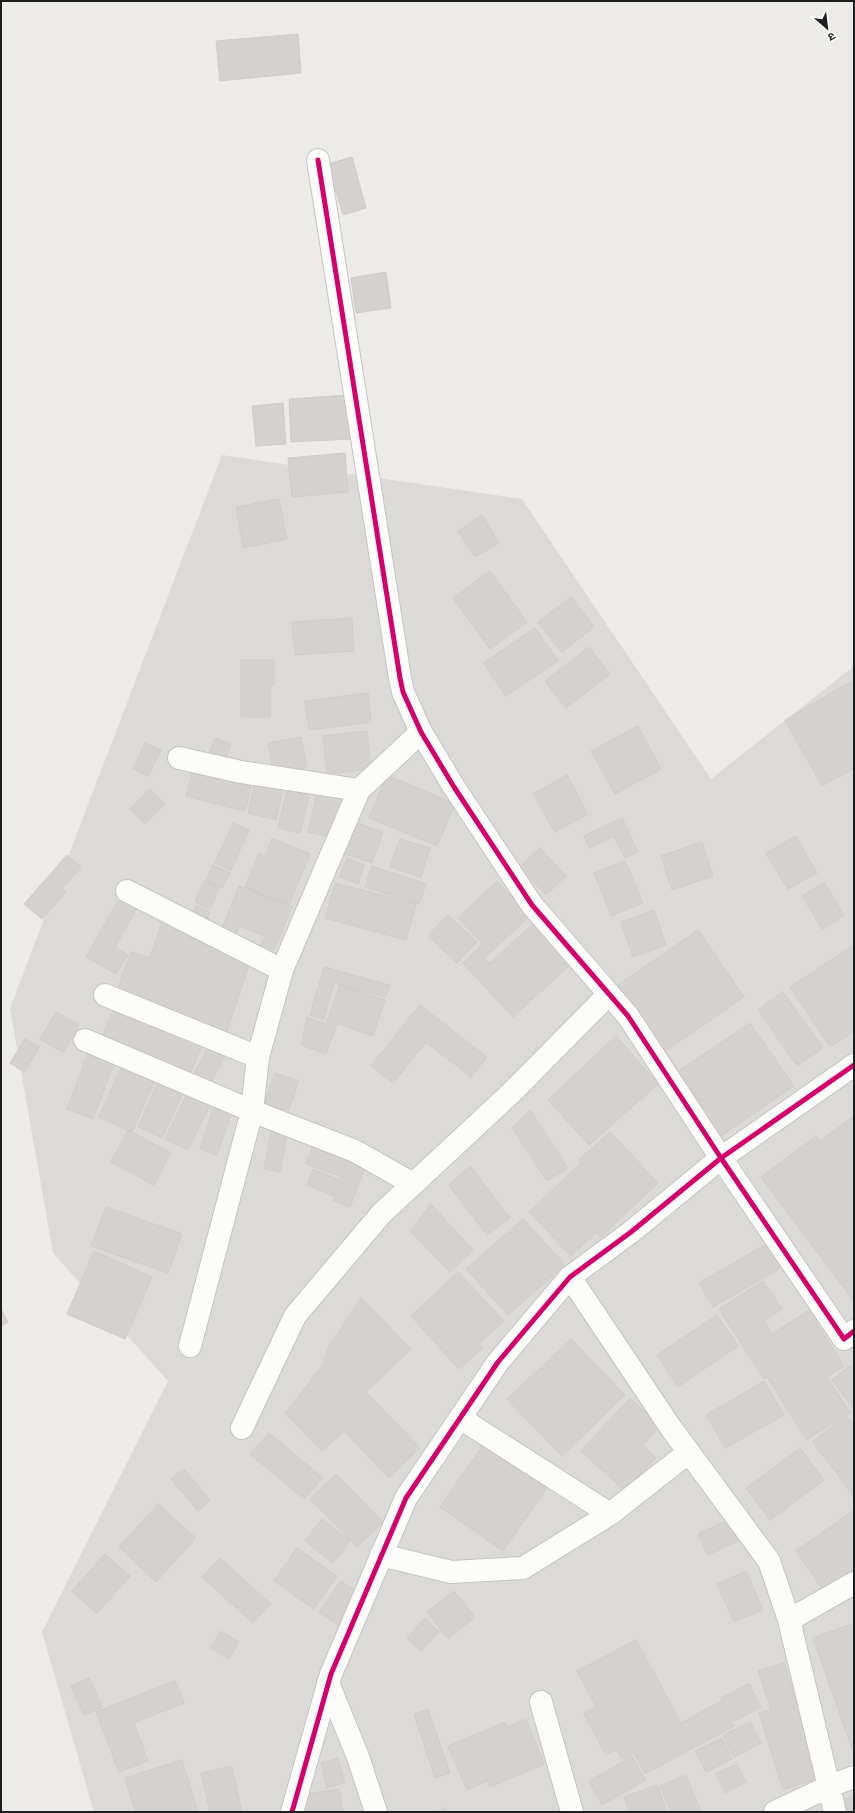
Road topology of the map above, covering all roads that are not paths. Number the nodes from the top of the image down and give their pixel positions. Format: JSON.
{"nodes":[{"id":1,"x":318,"y":160,"type":"dead end"},
{"id":2,"x":421,"y":732,"type":"junction"},
{"id":3,"x":179,"y":758,"type":"dead end"},
{"id":4,"x":359,"y":790,"type":"junction"},
{"id":5,"x":127,"y":891,"type":"dead end"},
{"id":6,"x":282,"y":970,"type":"junction"},
{"id":7,"x":105,"y":995,"type":"dead end"},
{"id":8,"x":608,"y":995,"type":"junction"},
{"id":9,"x":85,"y":1040,"type":"dead end"},
{"id":10,"x":258,"y":1057,"type":"junction"},
{"id":11,"x":854,"y":1064,"type":"edge"},
{"id":12,"x":252,"y":1111,"type":"junction"},
{"id":13,"x":721,"y":1158,"type":"junction"},
{"id":14,"x":413,"y":1184,"type":"junction"},
{"id":15,"x":570,"y":1277,"type":"junction"},
{"id":16,"x":851,"y":1341,"type":"edge"},
{"id":17,"x":190,"y":1346,"type":"dead end"},
{"id":18,"x":460,"y":1418,"type":"junction"},
{"id":19,"x":242,"y":1428,"type":"dead end"},
{"id":20,"x":689,"y":1452,"type":"junction"},
{"id":21,"x":610,"y":1514,"type":"junction"},
{"id":22,"x":381,"y":1555,"type":"junction"},
{"id":23,"x":854,"y":1583,"type":"edge"},
{"id":24,"x":789,"y":1620,"type":"junction"},
{"id":25,"x":328,"y":1683,"type":"junction"},
{"id":26,"x":541,"y":1702,"type":"dead end"},
{"id":27,"x":854,"y":1777,"type":"edge"},
{"id":28,"x":830,"y":1786,"type":"junction"},
{"id":29,"x":292,"y":1812,"type":"edge"},
{"id":30,"x":376,"y":1812,"type":"edge"},
{"id":31,"x":572,"y":1812,"type":"edge"},
{"id":32,"x":775,"y":1812,"type":"edge"},
{"id":33,"x":835,"y":1812,"type":"edge"}],
"edges":[{"from":1,"to":2,"type":"street"},
{"from":2,"to":4,"type":"street"},
{"from":2,"to":8,"type":"street"},
{"from":3,"to":4,"type":"street"},
{"from":4,"to":6,"type":"street"},
{"from":5,"to":6,"type":"street"},
{"from":6,"to":10,"type":"street"},
{"from":7,"to":10,"type":"street"},
{"from":8,"to":13,"type":"street"},
{"from":8,"to":14,"type":"street"},
{"from":9,"to":12,"type":"street"},
{"from":10,"to":12,"type":"street"},
{"from":11,"to":13,"type":"street"},
{"from":12,"to":14,"type":"street"},
{"from":12,"to":17,"type":"street"},
{"from":13,"to":15,"type":"street"},
{"from":13,"to":16,"type":"street"},
{"from":14,"to":19,"type":"street"},
{"from":15,"to":18,"type":"street"},
{"from":15,"to":20,"type":"street"},
{"from":18,"to":21,"type":"street"},
{"from":18,"to":22,"type":"street"},
{"from":20,"to":21,"type":"street"},
{"from":20,"to":24,"type":"street"},
{"from":21,"to":22,"type":"street"},
{"from":22,"to":25,"type":"street"},
{"from":23,"to":24,"type":"street"},
{"from":24,"to":28,"type":"street"},
{"from":25,"to":29,"type":"street"},
{"from":25,"to":30,"type":"street"},
{"from":26,"to":31,"type":"street"},
{"from":27,"to":28,"type":"street"},
{"from":28,"to":32,"type":"street"},
{"from":28,"to":33,"type":"street"}]}
